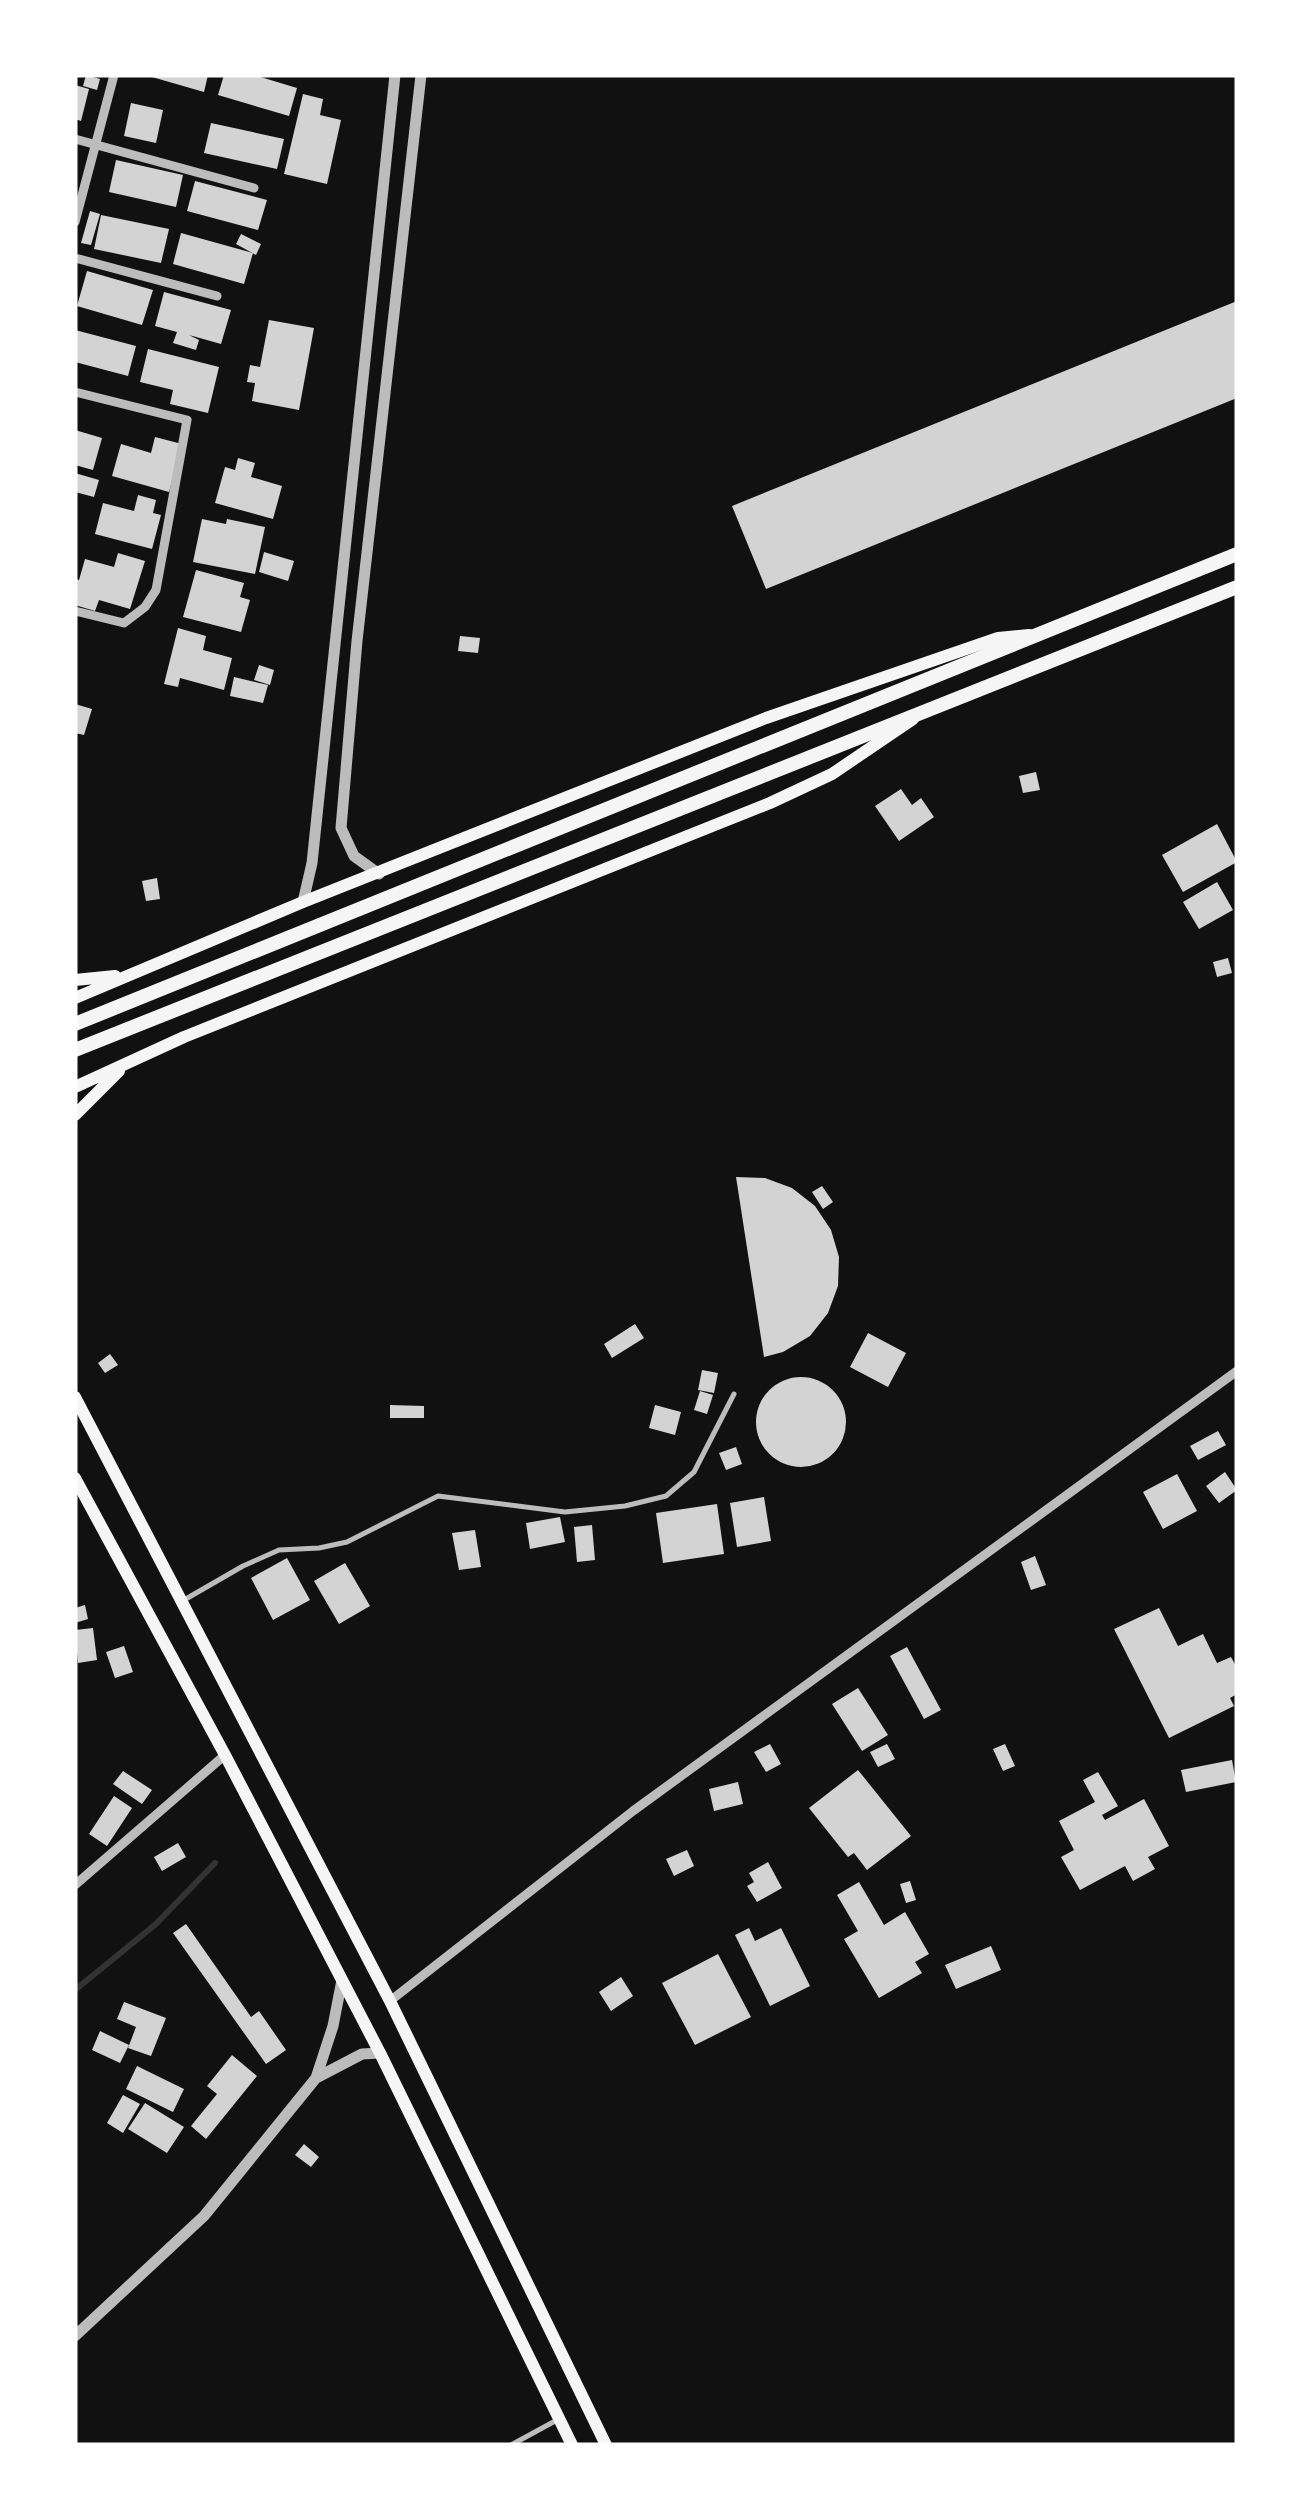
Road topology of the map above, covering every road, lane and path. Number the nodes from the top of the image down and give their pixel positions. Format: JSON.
{"nodes":[{"id":1,"x":114,"y":75,"type":"edge"},
{"id":2,"x":395,"y":75,"type":"edge"},
{"id":3,"x":421,"y":75,"type":"edge"},
{"id":4,"x":75,"y":140,"type":"edge"},
{"id":5,"x":95,"y":145,"type":"junction"},
{"id":6,"x":254,"y":188,"type":"dead end"},
{"id":7,"x":75,"y":222,"type":"edge"},
{"id":8,"x":75,"y":258,"type":"edge"},
{"id":9,"x":217,"y":296,"type":"dead end"},
{"id":10,"x":75,"y":392,"type":"edge"},
{"id":11,"x":1237,"y":554,"type":"edge"},
{"id":12,"x":1237,"y":586,"type":"edge"},
{"id":13,"x":75,"y":610,"type":"edge"},
{"id":14,"x":1042,"y":634,"type":"junction"},
{"id":15,"x":924,"y":712,"type":"junction"},
{"id":16,"x":378,"y":874,"type":"junction"},
{"id":17,"x":303,"y":902,"type":"junction"},
{"id":18,"x":132,"y":975,"type":"junction"},
{"id":19,"x":75,"y":980,"type":"edge"},
{"id":20,"x":75,"y":998,"type":"edge"},
{"id":21,"x":75,"y":1024,"type":"edge"},
{"id":22,"x":75,"y":1050,"type":"edge"},
{"id":23,"x":130,"y":1060,"type":"junction"},
{"id":24,"x":75,"y":1087,"type":"edge"},
{"id":25,"x":75,"y":1115,"type":"edge"},
{"id":26,"x":1237,"y":1371,"type":"edge"},
{"id":27,"x":734,"y":1394,"type":"dead end"},
{"id":28,"x":75,"y":1397,"type":"edge"},
{"id":29,"x":75,"y":1478,"type":"edge"},
{"id":30,"x":182,"y":1602,"type":"junction"},
{"id":31,"x":225,"y":1755,"type":"junction"},
{"id":32,"x":75,"y":1885,"type":"edge"},
{"id":33,"x":342,"y":1980,"type":"junction"},
{"id":34,"x":390,"y":2001,"type":"junction"},
{"id":35,"x":380,"y":2053,"type":"junction"},
{"id":36,"x":316,"y":2078,"type":"junction"},
{"id":37,"x":75,"y":2336,"type":"edge"},
{"id":38,"x":559,"y":2419,"type":"junction"},
{"id":39,"x":511,"y":2445,"type":"edge"},
{"id":40,"x":572,"y":2445,"type":"edge"},
{"id":41,"x":606,"y":2445,"type":"edge"}],
"edges":[{"from":1,"to":5,"type":"street"},
{"from":2,"to":17,"type":"street"},
{"from":3,"to":16,"type":"street"},
{"from":4,"to":5,"type":"street"},
{"from":5,"to":6,"type":"street"},
{"from":5,"to":7,"type":"street"},
{"from":8,"to":9,"type":"street"},
{"from":10,"to":13,"type":"street"},
{"from":11,"to":14,"type":"main road"},
{"from":12,"to":15,"type":"main road"},
{"from":14,"to":16,"type":"main road"},
{"from":14,"to":21,"type":"main road"},
{"from":15,"to":22,"type":"main road"},
{"from":15,"to":23,"type":"main road"},
{"from":16,"to":17,"type":"main road"},
{"from":17,"to":18,"type":"main road"},
{"from":18,"to":19,"type":"main road"},
{"from":18,"to":20,"type":"main road"},
{"from":23,"to":24,"type":"main road"},
{"from":23,"to":25,"type":"main road"},
{"from":26,"to":34,"type":"street"},
{"from":27,"to":30,"type":"lane"},
{"from":28,"to":30,"type":"main road"},
{"from":29,"to":31,"type":"main road"},
{"from":30,"to":34,"type":"main road"},
{"from":31,"to":32,"type":"street"},
{"from":31,"to":33,"type":"main road"},
{"from":33,"to":35,"type":"main road"},
{"from":33,"to":36,"type":"street"},
{"from":34,"to":41,"type":"main road"},
{"from":35,"to":36,"type":"street"},
{"from":35,"to":38,"type":"main road"},
{"from":36,"to":37,"type":"street"},
{"from":38,"to":39,"type":"lane"},
{"from":38,"to":40,"type":"main road"}]}
